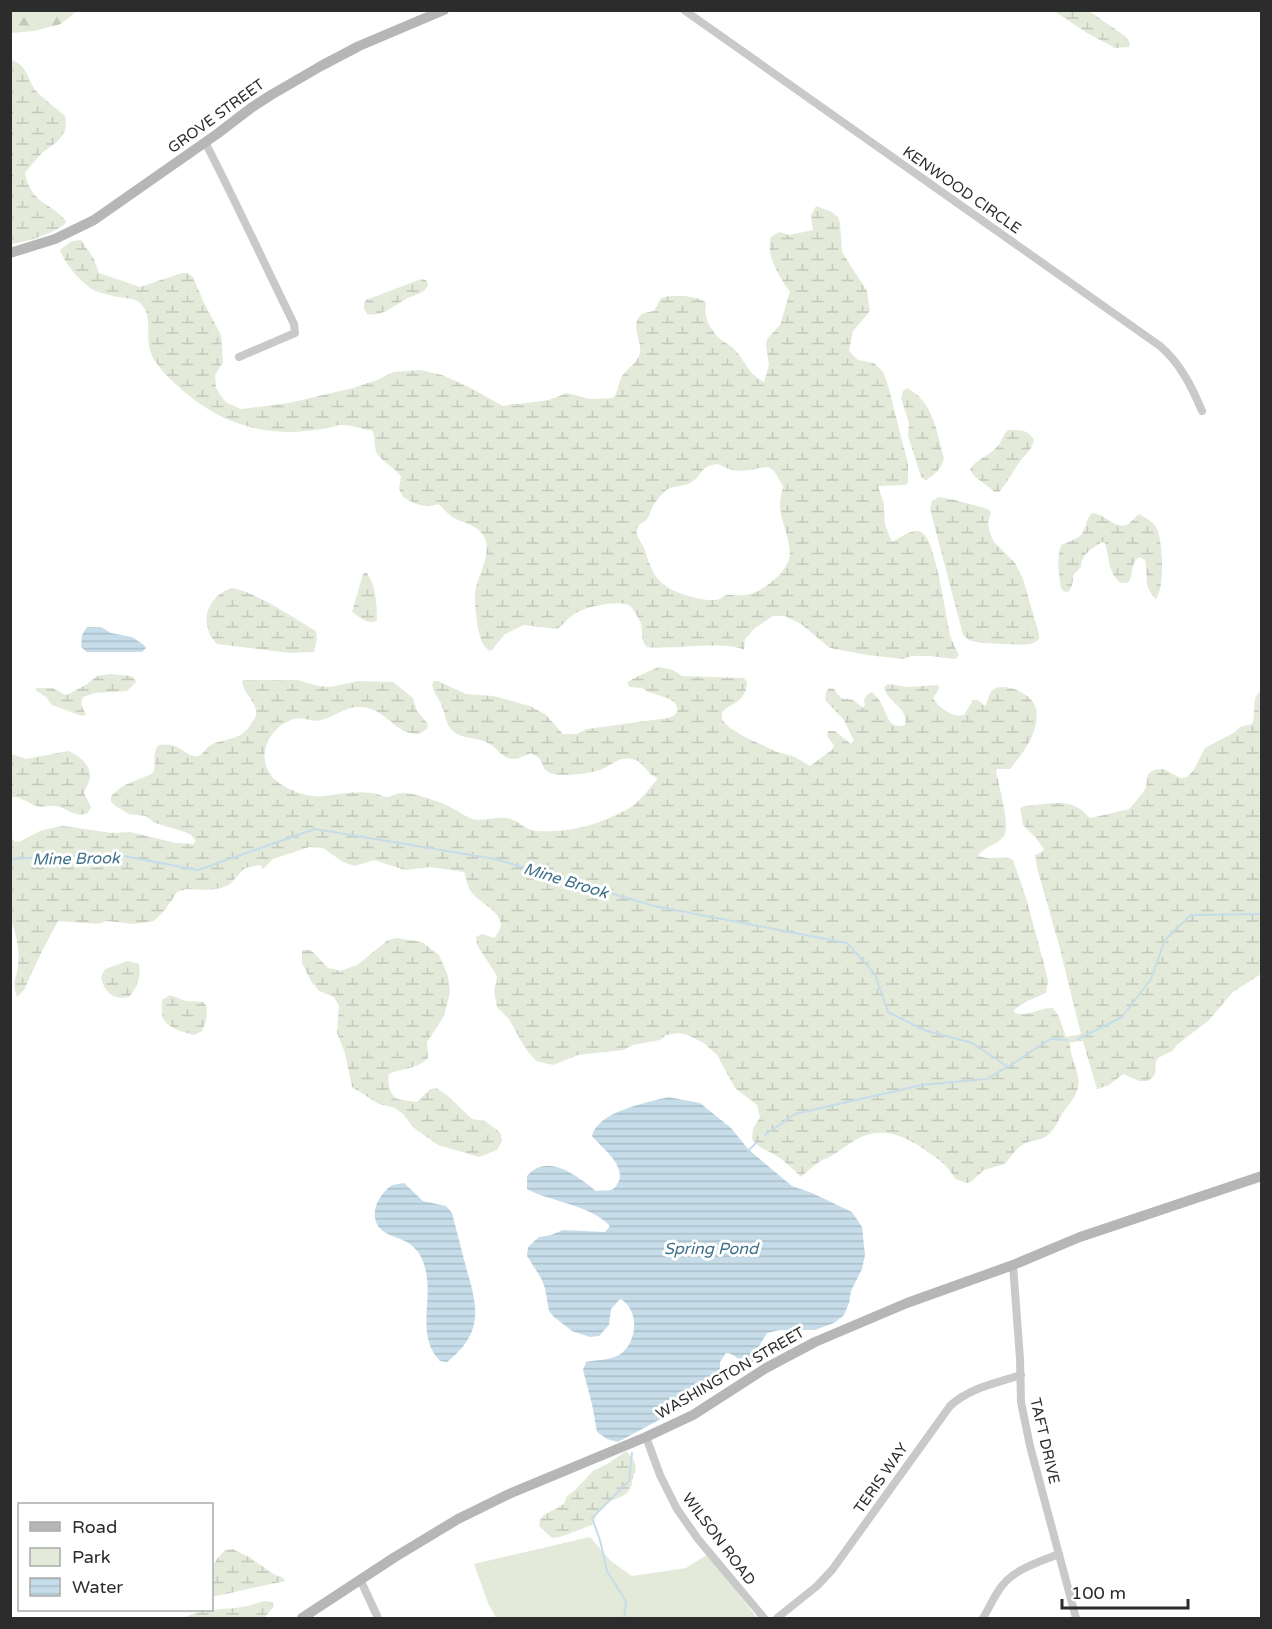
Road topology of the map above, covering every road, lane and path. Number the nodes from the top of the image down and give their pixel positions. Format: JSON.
{"nodes":[{"id":1,"x":444,"y":10,"type":"edge"},
{"id":2,"x":684,"y":10,"type":"edge"},
{"id":3,"x":206,"y":142,"type":"junction"},
{"id":4,"x":10,"y":254,"type":"edge"},
{"id":5,"x":239,"y":357,"type":"dead end"},
{"id":6,"x":1202,"y":411,"type":"dead end"},
{"id":7,"x":1262,"y":1176,"type":"edge"},
{"id":8,"x":1013,"y":1264,"type":"junction"},
{"id":9,"x":1021,"y":1375,"type":"junction"},
{"id":10,"x":646,"y":1437,"type":"junction"},
{"id":11,"x":1059,"y":1554,"type":"junction"},
{"id":12,"x":360,"y":1579,"type":"junction"},
{"id":13,"x":302,"y":1618,"type":"edge"},
{"id":14,"x":378,"y":1618,"type":"edge"},
{"id":15,"x":764,"y":1618,"type":"edge"},
{"id":16,"x":777,"y":1618,"type":"edge"},
{"id":17,"x":983,"y":1618,"type":"edge"},
{"id":18,"x":1076,"y":1618,"type":"edge"}],
"edges":[{"from":1,"to":3,"type":"main road","name":"GROVE STREET"},
{"from":2,"to":6,"type":"street","name":"KENWOOD CIRCLE"},
{"from":3,"to":4,"type":"main road","name":"GROVE STREET"},
{"from":3,"to":5,"type":"street"},
{"from":7,"to":8,"type":"main road","name":"WASHINGTON STREET"},
{"from":8,"to":9,"type":"street","name":"TAFT DRIVE"},
{"from":8,"to":10,"type":"main road","name":"WASHINGTON STREET"},
{"from":9,"to":11,"type":"street","name":"TAFT DRIVE"},
{"from":9,"to":16,"type":"street","name":"TERIS WAY"},
{"from":10,"to":12,"type":"main road","name":"WASHINGTON STREET"},
{"from":10,"to":15,"type":"street","name":"WILSON ROAD"},
{"from":11,"to":17,"type":"street"},
{"from":11,"to":18,"type":"street","name":"TAFT DRIVE"},
{"from":12,"to":13,"type":"main road","name":"WASHINGTON STREET"},
{"from":12,"to":14,"type":"street"}]}
